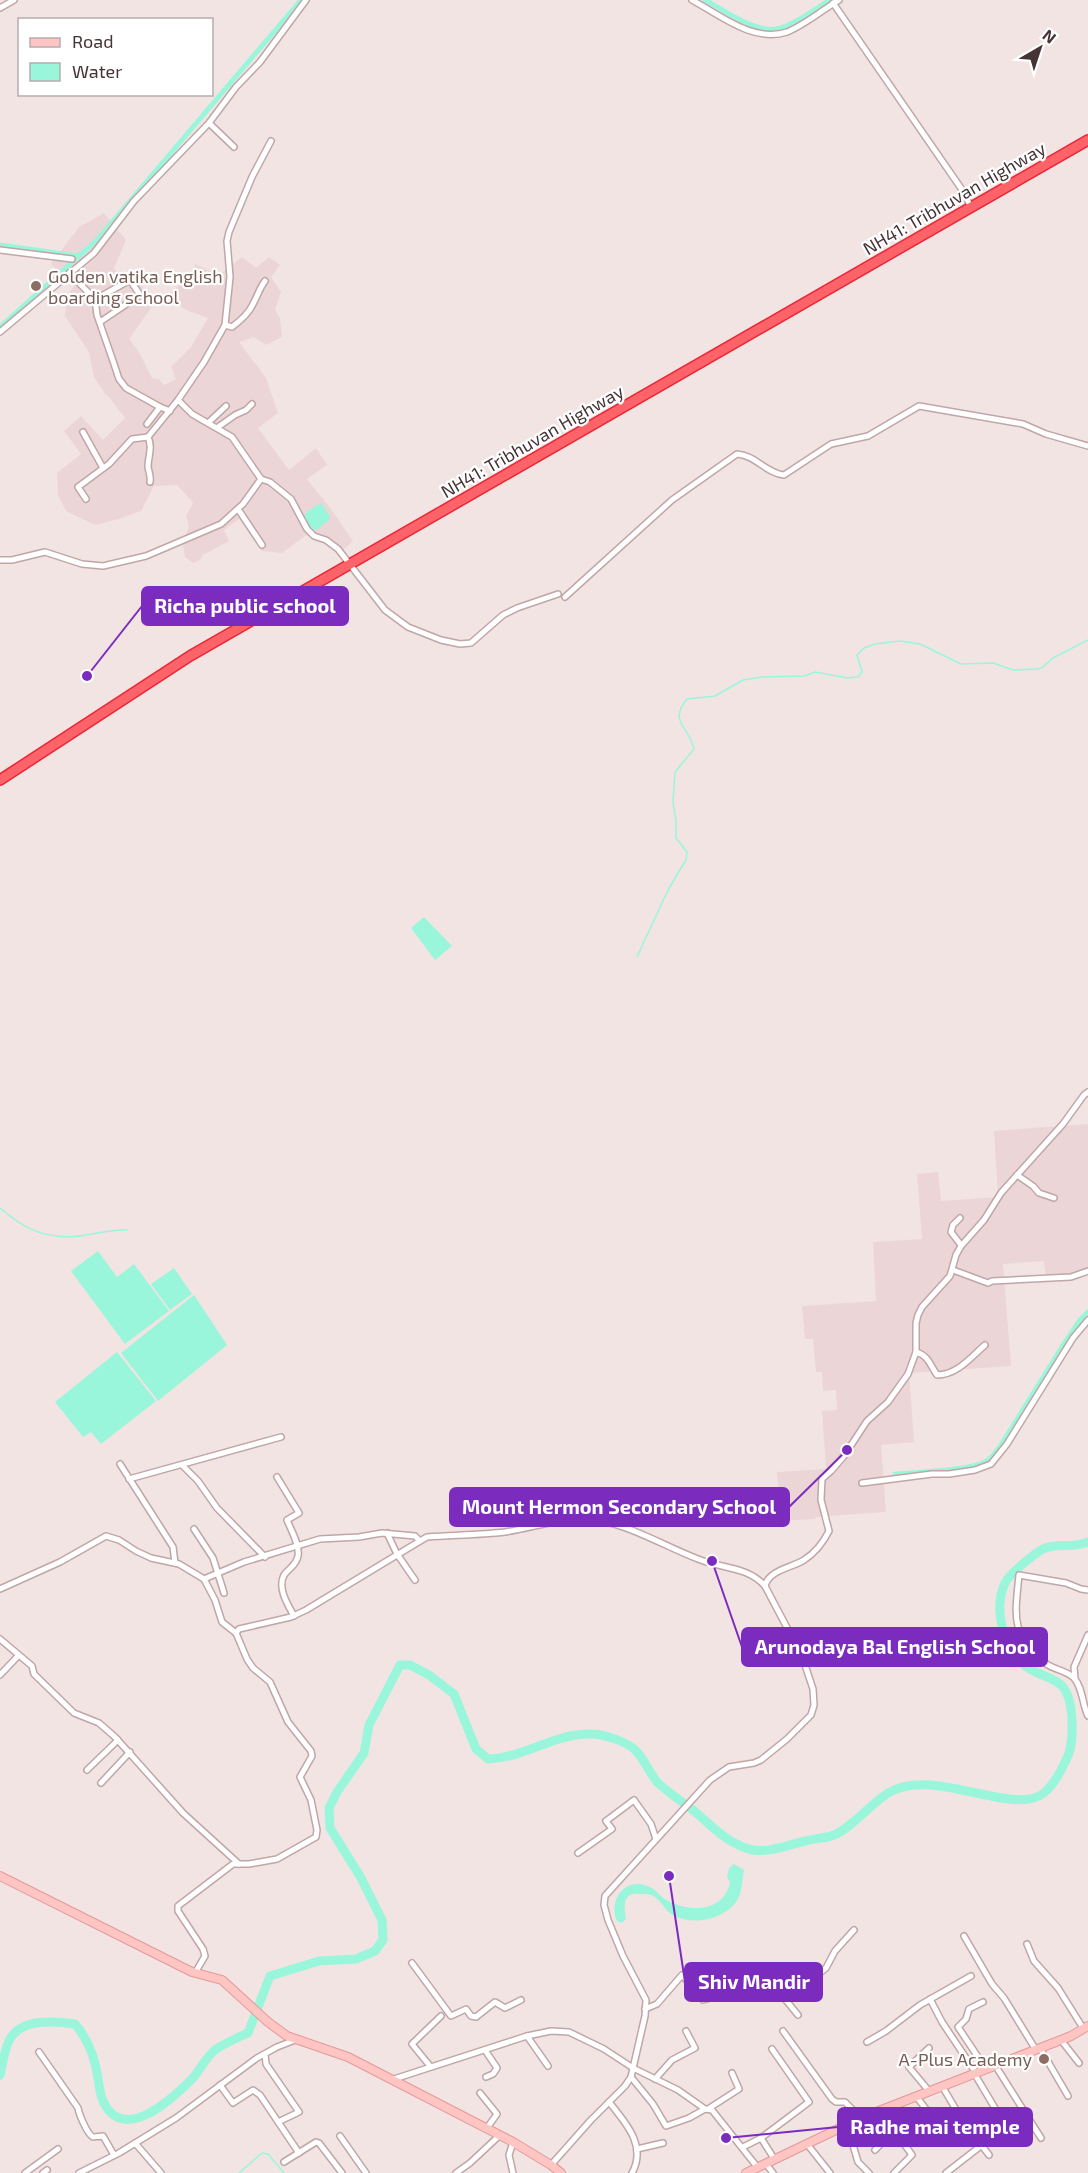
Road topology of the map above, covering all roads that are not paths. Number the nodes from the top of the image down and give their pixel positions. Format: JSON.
{"nodes":[{"id":1,"x":14,"y":0,"type":"edge"},
{"id":2,"x":306,"y":0,"type":"edge"},
{"id":3,"x":692,"y":0,"type":"edge"},
{"id":4,"x":836,"y":2,"type":"edge"},
{"id":5,"x":0,"y":9,"type":"edge"},
{"id":6,"x":208,"y":123,"type":"junction"},
{"id":7,"x":1088,"y":140,"type":"edge"},
{"id":8,"x":271,"y":141,"type":"dead end"},
{"id":9,"x":234,"y":147,"type":"dead end"},
{"id":10,"x":971,"y":208,"type":"junction"},
{"id":11,"x":0,"y":250,"type":"edge"},
{"id":12,"x":72,"y":259,"type":"dead end"},
{"id":13,"x":69,"y":273,"type":"junction"},
{"id":14,"x":265,"y":281,"type":"dead end"},
{"id":15,"x":99,"y":298,"type":"dead end"},
{"id":16,"x":100,"y":322,"type":"junction"},
{"id":17,"x":225,"y":325,"type":"junction"},
{"id":18,"x":0,"y":332,"type":"edge"},
{"id":19,"x":178,"y":400,"type":"junction"},
{"id":20,"x":252,"y":404,"type":"dead end"},
{"id":21,"x":226,"y":406,"type":"dead end"},
{"id":22,"x":160,"y":407,"type":"junction"},
{"id":23,"x":170,"y":411,"type":"junction"},
{"id":24,"x":208,"y":423,"type":"junction"},
{"id":25,"x":147,"y":424,"type":"dead end"},
{"id":26,"x":218,"y":427,"type":"junction"},
{"id":27,"x":83,"y":432,"type":"dead end"},
{"id":28,"x":148,"y":437,"type":"junction"},
{"id":29,"x":1088,"y":446,"type":"edge"},
{"id":30,"x":103,"y":468,"type":"junction"},
{"id":31,"x":261,"y":479,"type":"junction"},
{"id":32,"x":150,"y":482,"type":"dead end"},
{"id":33,"x":86,"y":500,"type":"dead end"},
{"id":34,"x":238,"y":509,"type":"junction"},
{"id":35,"x":262,"y":545,"type":"dead end"},
{"id":36,"x":0,"y":560,"type":"edge"},
{"id":37,"x":349,"y":565,"type":"junction"},
{"id":38,"x":558,"y":594,"type":"dead end"},
{"id":39,"x":565,"y":597,"type":"dead end"},
{"id":40,"x":0,"y":780,"type":"edge"},
{"id":41,"x":1086,"y":1093,"type":"edge"},
{"id":42,"x":1088,"y":1102,"type":"edge"},
{"id":43,"x":1017,"y":1175,"type":"junction"},
{"id":44,"x":1054,"y":1198,"type":"dead end"},
{"id":45,"x":960,"y":1218,"type":"dead end"},
{"id":46,"x":961,"y":1245,"type":"junction"},
{"id":47,"x":953,"y":1270,"type":"junction"},
{"id":48,"x":1088,"y":1271,"type":"edge"},
{"id":49,"x":1088,"y":1320,"type":"edge"},
{"id":50,"x":985,"y":1345,"type":"dead end"},
{"id":51,"x":916,"y":1352,"type":"junction"},
{"id":52,"x":281,"y":1437,"type":"dead end"},
{"id":53,"x":120,"y":1464,"type":"dead end"},
{"id":54,"x":182,"y":1465,"type":"junction"},
{"id":55,"x":277,"y":1477,"type":"dead end"},
{"id":56,"x":129,"y":1479,"type":"junction"},
{"id":57,"x":862,"y":1483,"type":"dead end"},
{"id":58,"x":194,"y":1528,"type":"dead end"},
{"id":59,"x":387,"y":1533,"type":"junction"},
{"id":60,"x":420,"y":1541,"type":"junction"},
{"id":61,"x":297,"y":1547,"type":"junction"},
{"id":62,"x":397,"y":1554,"type":"junction"},
{"id":63,"x":266,"y":1557,"type":"junction"},
{"id":64,"x":175,"y":1563,"type":"junction"},
{"id":65,"x":218,"y":1574,"type":"junction"},
{"id":66,"x":204,"y":1579,"type":"junction"},
{"id":67,"x":415,"y":1580,"type":"dead end"},
{"id":68,"x":765,"y":1586,"type":"junction"},
{"id":69,"x":0,"y":1589,"type":"edge"},
{"id":70,"x":1088,"y":1590,"type":"edge"},
{"id":71,"x":224,"y":1593,"type":"dead end"},
{"id":72,"x":294,"y":1616,"type":"junction"},
{"id":73,"x":236,"y":1633,"type":"junction"},
{"id":74,"x":1088,"y":1635,"type":"edge"},
{"id":75,"x":0,"y":1639,"type":"edge"},
{"id":76,"x":18,"y":1656,"type":"junction"},
{"id":77,"x":0,"y":1675,"type":"edge"},
{"id":78,"x":1075,"y":1679,"type":"junction"},
{"id":79,"x":1088,"y":1716,"type":"edge"},
{"id":80,"x":118,"y":1740,"type":"junction"},
{"id":81,"x":130,"y":1752,"type":"junction"},
{"id":82,"x":87,"y":1770,"type":"dead end"},
{"id":83,"x":100,"y":1783,"type":"dead end"},
{"id":84,"x":656,"y":1839,"type":"junction"},
{"id":85,"x":578,"y":1853,"type":"dead end"},
{"id":86,"x":239,"y":1864,"type":"junction"},
{"id":87,"x":0,"y":1876,"type":"edge"},
{"id":88,"x":854,"y":1930,"type":"dead end"},
{"id":89,"x":964,"y":1935,"type":"dead end"},
{"id":90,"x":1027,"y":1944,"type":"dead end"},
{"id":91,"x":412,"y":1963,"type":"dead end"},
{"id":92,"x":195,"y":1973,"type":"junction"},
{"id":93,"x":971,"y":1976,"type":"dead end"},
{"id":94,"x":777,"y":1982,"type":"junction"},
{"id":95,"x":930,"y":1999,"type":"junction"},
{"id":96,"x":521,"y":2000,"type":"dead end"},
{"id":97,"x":982,"y":2002,"type":"dead end"},
{"id":98,"x":645,"y":2009,"type":"junction"},
{"id":99,"x":798,"y":2015,"type":"dead end"},
{"id":100,"x":441,"y":2016,"type":"dead end"},
{"id":101,"x":1085,"y":2027,"type":"edge"},
{"id":102,"x":686,"y":2031,"type":"dead end"},
{"id":103,"x":783,"y":2031,"type":"dead end"},
{"id":104,"x":527,"y":2036,"type":"junction"},
{"id":105,"x":295,"y":2040,"type":"junction"},
{"id":106,"x":1061,"y":2040,"type":"junction"},
{"id":107,"x":867,"y":2042,"type":"dead end"},
{"id":108,"x":928,"y":2048,"type":"dead end"},
{"id":109,"x":772,"y":2049,"type":"dead end"},
{"id":110,"x":1038,"y":2049,"type":"junction"},
{"id":111,"x":485,"y":2050,"type":"junction"},
{"id":112,"x":39,"y":2052,"type":"dead end"},
{"id":113,"x":265,"y":2054,"type":"junction"},
{"id":114,"x":1078,"y":2063,"type":"dead end"},
{"id":115,"x":995,"y":2065,"type":"junction"},
{"id":116,"x":430,"y":2066,"type":"junction"},
{"id":117,"x":548,"y":2066,"type":"dead end"},
{"id":118,"x":633,"y":2068,"type":"junction"},
{"id":119,"x":986,"y":2069,"type":"junction"},
{"id":120,"x":732,"y":2073,"type":"dead end"},
{"id":121,"x":975,"y":2073,"type":"junction"},
{"id":122,"x":486,"y":2077,"type":"dead end"},
{"id":123,"x":631,"y":2077,"type":"junction"},
{"id":124,"x":655,"y":2079,"type":"junction"},
{"id":125,"x":392,"y":2080,"type":"junction"},
{"id":126,"x":220,"y":2085,"type":"junction"},
{"id":127,"x":942,"y":2086,"type":"junction"},
{"id":128,"x":929,"y":2091,"type":"junction"},
{"id":129,"x":480,"y":2093,"type":"dead end"},
{"id":130,"x":916,"y":2096,"type":"junction"},
{"id":131,"x":1068,"y":2096,"type":"dead end"},
{"id":132,"x":609,"y":2103,"type":"junction"},
{"id":133,"x":707,"y":2109,"type":"junction"},
{"id":134,"x":880,"y":2110,"type":"junction"},
{"id":135,"x":861,"y":2118,"type":"junction"},
{"id":136,"x":279,"y":2122,"type":"junction"},
{"id":137,"x":938,"y":2125,"type":"dead end"},
{"id":138,"x":487,"y":2128,"type":"junction"},
{"id":139,"x":840,"y":2128,"type":"junction"},
{"id":140,"x":893,"y":2131,"type":"junction"},
{"id":141,"x":500,"y":2135,"type":"junction"},
{"id":142,"x":1011,"y":2135,"type":"dead end"},
{"id":143,"x":340,"y":2136,"type":"dead end"},
{"id":144,"x":761,"y":2138,"type":"junction"},
{"id":145,"x":1041,"y":2138,"type":"dead end"},
{"id":146,"x":513,"y":2142,"type":"junction"},
{"id":147,"x":135,"y":2143,"type":"junction"},
{"id":148,"x":663,"y":2143,"type":"dead end"},
{"id":149,"x":807,"y":2144,"type":"junction"},
{"id":150,"x":982,"y":2145,"type":"junction"},
{"id":151,"x":742,"y":2147,"type":"junction"},
{"id":152,"x":58,"y":2149,"type":"dead end"},
{"id":153,"x":637,"y":2149,"type":"junction"},
{"id":154,"x":875,"y":2150,"type":"dead end"},
{"id":155,"x":298,"y":2153,"type":"junction"},
{"id":156,"x":989,"y":2155,"type":"dead end"},
{"id":157,"x":114,"y":2156,"type":"junction"},
{"id":158,"x":775,"y":2160,"type":"junction"},
{"id":159,"x":284,"y":2162,"type":"dead end"},
{"id":160,"x":551,"y":2165,"type":"junction"},
{"id":161,"x":762,"y":2166,"type":"junction"},
{"id":162,"x":826,"y":2172,"type":"edge"},
{"id":163,"x":25,"y":2173,"type":"edge"},
{"id":164,"x":79,"y":2173,"type":"edge"},
{"id":165,"x":161,"y":2173,"type":"edge"},
{"id":166,"x":342,"y":2173,"type":"edge"},
{"id":167,"x":366,"y":2173,"type":"edge"},
{"id":168,"x":456,"y":2173,"type":"edge"},
{"id":169,"x":513,"y":2173,"type":"edge"},
{"id":170,"x":561,"y":2173,"type":"edge"},
{"id":171,"x":632,"y":2173,"type":"edge"},
{"id":172,"x":746,"y":2173,"type":"edge"},
{"id":173,"x":773,"y":2173,"type":"edge"},
{"id":174,"x":869,"y":2173,"type":"edge"},
{"id":175,"x":894,"y":2173,"type":"edge"},
{"id":176,"x":946,"y":2173,"type":"edge"}],
"edges":[{"from":1,"to":5,"type":"street"},
{"from":2,"to":6,"type":"street"},
{"from":3,"to":4,"type":"street"},
{"from":4,"to":10,"type":"street"},
{"from":6,"to":9,"type":"street"},
{"from":6,"to":13,"type":"street"},
{"from":7,"to":10,"type":"highway","name":"NH41: Tribhuvan Highway"},
{"from":8,"to":17,"type":"street"},
{"from":10,"to":37,"type":"highway","name":"NH41: Tribhuvan Highway"},
{"from":11,"to":12,"type":"street"},
{"from":13,"to":16,"type":"street"},
{"from":13,"to":18,"type":"street"},
{"from":14,"to":17,"type":"street"},
{"from":15,"to":16,"type":"street"},
{"from":16,"to":22,"type":"street"},
{"from":17,"to":19,"type":"street"},
{"from":19,"to":23,"type":"street"},
{"from":19,"to":24,"type":"street"},
{"from":20,"to":26,"type":"street"},
{"from":21,"to":24,"type":"street"},
{"from":22,"to":23,"type":"street"},
{"from":22,"to":25,"type":"street"},
{"from":23,"to":28,"type":"street"},
{"from":24,"to":26,"type":"street"},
{"from":26,"to":31,"type":"street"},
{"from":27,"to":30,"type":"street"},
{"from":28,"to":30,"type":"street"},
{"from":28,"to":32,"type":"street"},
{"from":29,"to":39,"type":"street"},
{"from":30,"to":33,"type":"street"},
{"from":31,"to":34,"type":"street"},
{"from":31,"to":37,"type":"street"},
{"from":34,"to":35,"type":"street"},
{"from":34,"to":36,"type":"street"},
{"from":37,"to":38,"type":"street"},
{"from":37,"to":40,"type":"highway","name":"NH41: Tribhuvan Highway"},
{"from":41,"to":42,"type":"street"},
{"from":41,"to":43,"type":"street"},
{"from":43,"to":44,"type":"street"},
{"from":43,"to":46,"type":"street"},
{"from":45,"to":46,"type":"street"},
{"from":46,"to":47,"type":"street"},
{"from":47,"to":48,"type":"street"},
{"from":47,"to":51,"type":"street"},
{"from":49,"to":57,"type":"street"},
{"from":50,"to":51,"type":"street"},
{"from":51,"to":68,"type":"street"},
{"from":52,"to":54,"type":"street"},
{"from":53,"to":56,"type":"street"},
{"from":54,"to":56,"type":"street"},
{"from":54,"to":63,"type":"street"},
{"from":55,"to":61,"type":"street"},
{"from":56,"to":64,"type":"street"},
{"from":58,"to":65,"type":"street"},
{"from":59,"to":60,"type":"street"},
{"from":59,"to":61,"type":"street"},
{"from":59,"to":62,"type":"street"},
{"from":60,"to":62,"type":"street"},
{"from":60,"to":68,"type":"street"},
{"from":61,"to":63,"type":"street"},
{"from":61,"to":72,"type":"street"},
{"from":62,"to":67,"type":"street"},
{"from":62,"to":72,"type":"street"},
{"from":63,"to":65,"type":"street"},
{"from":64,"to":66,"type":"street"},
{"from":64,"to":69,"type":"street"},
{"from":65,"to":66,"type":"street"},
{"from":65,"to":71,"type":"street"},
{"from":66,"to":73,"type":"street"},
{"from":68,"to":84,"type":"street"},
{"from":70,"to":78,"type":"street"},
{"from":72,"to":73,"type":"street"},
{"from":73,"to":86,"type":"street"},
{"from":74,"to":78,"type":"street"},
{"from":75,"to":76,"type":"street"},
{"from":76,"to":77,"type":"street"},
{"from":76,"to":80,"type":"street"},
{"from":78,"to":79,"type":"street"},
{"from":80,"to":81,"type":"street"},
{"from":80,"to":82,"type":"street"},
{"from":81,"to":83,"type":"street"},
{"from":81,"to":86,"type":"street"},
{"from":84,"to":85,"type":"street"},
{"from":84,"to":98,"type":"street"},
{"from":86,"to":92,"type":"street"},
{"from":87,"to":92,"type":"main road"},
{"from":88,"to":94,"type":"street"},
{"from":89,"to":110,"type":"street"},
{"from":90,"to":101,"type":"street"},
{"from":91,"to":96,"type":"street"},
{"from":92,"to":105,"type":"main road"},
{"from":93,"to":95,"type":"street"},
{"from":94,"to":98,"type":"street"},
{"from":94,"to":99,"type":"street"},
{"from":95,"to":107,"type":"street"},
{"from":95,"to":121,"type":"street"},
{"from":97,"to":119,"type":"street"},
{"from":98,"to":118,"type":"street"},
{"from":100,"to":116,"type":"street"},
{"from":101,"to":106,"type":"main road"},
{"from":102,"to":124,"type":"street"},
{"from":103,"to":135,"type":"street"},
{"from":104,"to":111,"type":"street"},
{"from":104,"to":117,"type":"street"},
{"from":104,"to":118,"type":"street"},
{"from":105,"to":113,"type":"street"},
{"from":105,"to":125,"type":"main road"},
{"from":106,"to":110,"type":"main road"},
{"from":106,"to":114,"type":"street"},
{"from":108,"to":128,"type":"street"},
{"from":109,"to":144,"type":"street"},
{"from":110,"to":115,"type":"main road"},
{"from":110,"to":131,"type":"street"},
{"from":111,"to":116,"type":"street"},
{"from":111,"to":122,"type":"street"},
{"from":112,"to":157,"type":"street"},
{"from":113,"to":126,"type":"street"},
{"from":113,"to":136,"type":"street"},
{"from":115,"to":119,"type":"main road"},
{"from":115,"to":145,"type":"street"},
{"from":116,"to":125,"type":"street"},
{"from":118,"to":123,"type":"street"},
{"from":118,"to":124,"type":"street"},
{"from":119,"to":121,"type":"main road"},
{"from":120,"to":133,"type":"street"},
{"from":121,"to":127,"type":"main road"},
{"from":121,"to":142,"type":"street"},
{"from":123,"to":132,"type":"street"},
{"from":123,"to":133,"type":"street"},
{"from":124,"to":133,"type":"street"},
{"from":125,"to":138,"type":"main road"},
{"from":126,"to":136,"type":"street"},
{"from":126,"to":147,"type":"street"},
{"from":127,"to":128,"type":"main road"},
{"from":127,"to":150,"type":"street"},
{"from":128,"to":130,"type":"main road"},
{"from":129,"to":138,"type":"street"},
{"from":130,"to":134,"type":"main road"},
{"from":130,"to":137,"type":"street"},
{"from":132,"to":153,"type":"street"},
{"from":132,"to":160,"type":"street"},
{"from":133,"to":151,"type":"street"},
{"from":134,"to":135,"type":"main road"},
{"from":134,"to":140,"type":"street"},
{"from":135,"to":139,"type":"main road"},
{"from":136,"to":155,"type":"street"},
{"from":138,"to":141,"type":"main road"},
{"from":139,"to":149,"type":"main road"},
{"from":139,"to":174,"type":"street"},
{"from":140,"to":154,"type":"street"},
{"from":140,"to":175,"type":"street"},
{"from":141,"to":146,"type":"main road"},
{"from":141,"to":168,"type":"street"},
{"from":143,"to":167,"type":"street"},
{"from":144,"to":151,"type":"street"},
{"from":144,"to":158,"type":"street"},
{"from":146,"to":160,"type":"main road"},
{"from":146,"to":169,"type":"street"},
{"from":147,"to":157,"type":"street"},
{"from":147,"to":165,"type":"street"},
{"from":148,"to":153,"type":"street"},
{"from":149,"to":158,"type":"main road"},
{"from":149,"to":162,"type":"street"},
{"from":150,"to":156,"type":"street"},
{"from":150,"to":176,"type":"street"},
{"from":151,"to":161,"type":"street"},
{"from":152,"to":163,"type":"street"},
{"from":153,"to":171,"type":"street"},
{"from":155,"to":159,"type":"street"},
{"from":155,"to":166,"type":"street"},
{"from":157,"to":164,"type":"street"},
{"from":158,"to":161,"type":"main road"},
{"from":160,"to":170,"type":"main road"},
{"from":161,"to":172,"type":"main road"},
{"from":161,"to":173,"type":"street"}]}
